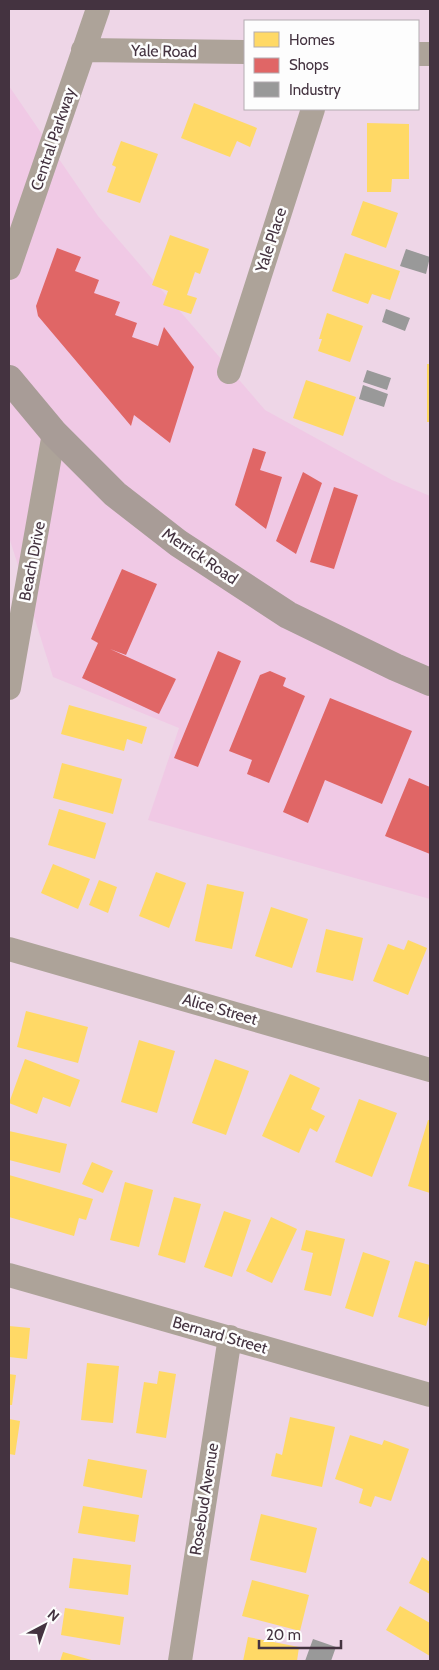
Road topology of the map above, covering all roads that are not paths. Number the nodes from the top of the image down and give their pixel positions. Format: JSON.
{"nodes":[{"id":1,"x":98,"y":9,"type":"edge"},
{"id":2,"x":83,"y":50,"type":"junction"},
{"id":3,"x":244,"y":52,"type":"edge"},
{"id":4,"x":313,"y":110,"type":"edge"},
{"id":5,"x":9,"y":268,"type":"edge"},
{"id":6,"x":229,"y":372,"type":"dead end"},
{"id":7,"x":9,"y":379,"type":"edge"},
{"id":8,"x":54,"y":433,"type":"junction"},
{"id":9,"x":430,"y":682,"type":"edge"},
{"id":10,"x":9,"y":688,"type":"edge"},
{"id":11,"x":9,"y":949,"type":"edge"},
{"id":12,"x":430,"y":1070,"type":"edge"},
{"id":13,"x":9,"y":1275,"type":"edge"},
{"id":14,"x":230,"y":1337,"type":"junction"},
{"id":15,"x":430,"y":1395,"type":"edge"},
{"id":16,"x":180,"y":1661,"type":"edge"}],
"edges":[{"from":1,"to":2,"type":"street","name":"Central Parkway"},
{"from":2,"to":3,"type":"street","name":"Yale Road"},
{"from":2,"to":5,"type":"street","name":"Central Parkway"},
{"from":4,"to":6,"type":"street","name":"Yale Place"},
{"from":7,"to":8,"type":"main road","name":"Merrick Road"},
{"from":8,"to":9,"type":"main road","name":"Merrick Road"},
{"from":8,"to":10,"type":"street","name":"Beach Drive"},
{"from":11,"to":12,"type":"street","name":"Alice Street"},
{"from":13,"to":14,"type":"street","name":"Bernard Street"},
{"from":14,"to":15,"type":"street","name":"Bernard Street"},
{"from":14,"to":16,"type":"street","name":"Rosebud Avenue"}]}
